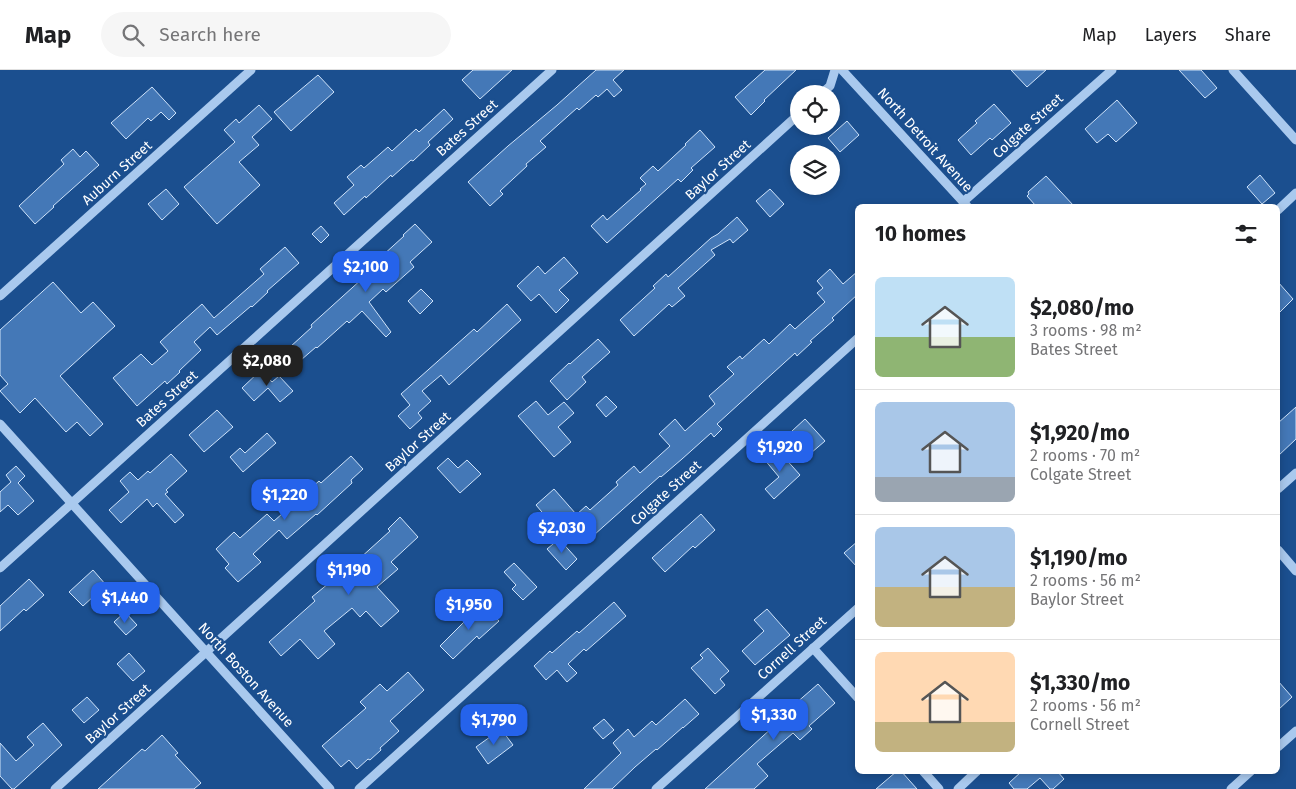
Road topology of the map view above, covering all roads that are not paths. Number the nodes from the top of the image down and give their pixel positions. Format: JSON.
{"nodes":[{"id":1,"x":251,"y":70,"type":"edge"},
{"id":2,"x":552,"y":70,"type":"edge"},
{"id":3,"x":835,"y":70,"type":"edge"},
{"id":4,"x":842,"y":70,"type":"edge"},
{"id":5,"x":1112,"y":70,"type":"edge"},
{"id":6,"x":1233,"y":70,"type":"edge"},
{"id":7,"x":830,"y":85,"type":"edge"},
{"id":8,"x":790,"y":122,"type":"edge"},
{"id":9,"x":1296,"y":140,"type":"edge"},
{"id":10,"x":1296,"y":193,"type":"edge"},
{"id":11,"x":965,"y":204,"type":"edge"},
{"id":12,"x":1280,"y":208,"type":"edge"},
{"id":13,"x":0,"y":296,"type":"edge"},
{"id":14,"x":855,"y":341,"type":"edge"},
{"id":15,"x":0,"y":424,"type":"edge"},
{"id":16,"x":1296,"y":473,"type":"edge"},
{"id":17,"x":1280,"y":487,"type":"edge"},
{"id":18,"x":72,"y":503,"type":"junction"},
{"id":19,"x":1280,"y":552,"type":"edge"},
{"id":20,"x":0,"y":568,"type":"edge"},
{"id":21,"x":1296,"y":571,"type":"edge"},
{"id":22,"x":855,"y":611,"type":"edge"},
{"id":23,"x":813,"y":648,"type":"junction"},
{"id":24,"x":206,"y":652,"type":"junction"},
{"id":25,"x":855,"y":695,"type":"edge"},
{"id":26,"x":1296,"y":731,"type":"edge"},
{"id":27,"x":1280,"y":745,"type":"edge"},
{"id":28,"x":926,"y":774,"type":"edge"},
{"id":29,"x":974,"y":774,"type":"edge"},
{"id":30,"x":1248,"y":774,"type":"edge"},
{"id":31,"x":55,"y":789,"type":"edge"},
{"id":32,"x":330,"y":789,"type":"edge"},
{"id":33,"x":359,"y":789,"type":"edge"},
{"id":34,"x":656,"y":789,"type":"edge"},
{"id":35,"x":939,"y":789,"type":"edge"},
{"id":36,"x":958,"y":789,"type":"edge"},
{"id":37,"x":1231,"y":789,"type":"edge"}],
"edges":[{"from":1,"to":13,"type":"street","name":"Auburn Street"},
{"from":2,"to":18,"type":"street","name":"Bates Street"},
{"from":3,"to":7,"type":"street"},
{"from":4,"to":11,"type":"street","name":"North Detroit Avenue"},
{"from":5,"to":11,"type":"street","name":"Colgate Street"},
{"from":6,"to":9,"type":"street"},
{"from":8,"to":24,"type":"street","name":"Baylor Street"},
{"from":10,"to":12,"type":"street"},
{"from":14,"to":33,"type":"street","name":"Colgate Street"},
{"from":15,"to":18,"type":"street","name":"North Boston Avenue"},
{"from":16,"to":17,"type":"street"},
{"from":18,"to":20,"type":"street","name":"Bates Street"},
{"from":18,"to":24,"type":"street","name":"North Boston Avenue"},
{"from":19,"to":21,"type":"street"},
{"from":22,"to":23,"type":"street","name":"Cornell Street"},
{"from":23,"to":25,"type":"street"},
{"from":23,"to":34,"type":"street","name":"Cornell Street"},
{"from":24,"to":31,"type":"street","name":"Baylor Street"},
{"from":24,"to":32,"type":"street","name":"North Boston Avenue"},
{"from":26,"to":27,"type":"street"},
{"from":28,"to":35,"type":"street"},
{"from":29,"to":36,"type":"street"},
{"from":30,"to":37,"type":"street"}]}
